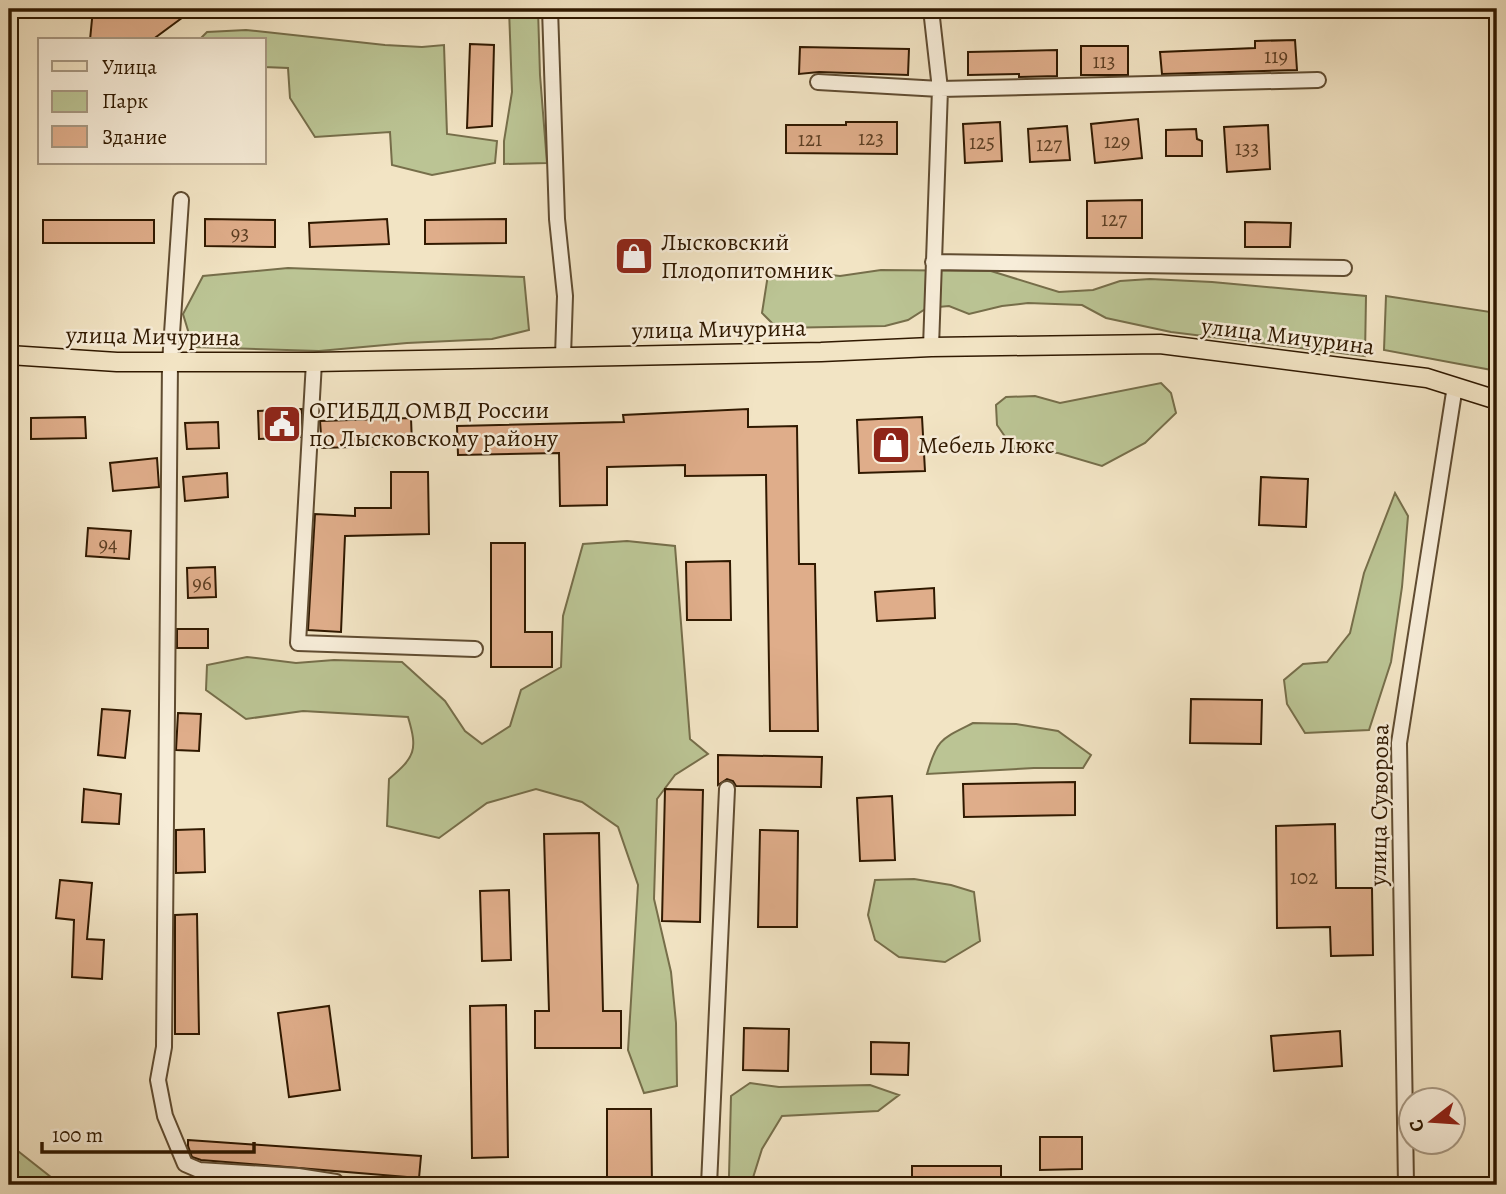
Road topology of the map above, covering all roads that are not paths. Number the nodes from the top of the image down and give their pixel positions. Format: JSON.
{"nodes":[{"id":1,"x":550,"y":9,"type":"edge"},
{"id":2,"x":931,"y":9,"type":"edge"},
{"id":3,"x":1318,"y":80,"type":"dead end"},
{"id":4,"x":818,"y":82,"type":"dead end"},
{"id":5,"x":940,"y":89,"type":"junction"},
{"id":6,"x":181,"y":200,"type":"dead end"},
{"id":7,"x":933,"y":262,"type":"junction"},
{"id":8,"x":1344,"y":268,"type":"dead end"},
{"id":9,"x":931,"y":347,"type":"junction"},
{"id":10,"x":9,"y":355,"type":"edge"},
{"id":11,"x":563,"y":356,"type":"junction"},
{"id":12,"x":314,"y":362,"type":"junction"},
{"id":13,"x":170,"y":363,"type":"junction"},
{"id":14,"x":1455,"y":386,"type":"junction"},
{"id":15,"x":1497,"y":400,"type":"edge"},
{"id":16,"x":475,"y":649,"type":"dead end"},
{"id":17,"x":727,"y":789,"type":"dead end"},
{"id":18,"x":340,"y":1185,"type":"edge"},
{"id":19,"x":709,"y":1185,"type":"edge"},
{"id":20,"x":1406,"y":1185,"type":"edge"}],
"edges":[{"from":1,"to":11,"type":"street"},
{"from":2,"to":5,"type":"street"},
{"from":3,"to":5,"type":"street"},
{"from":4,"to":5,"type":"street"},
{"from":5,"to":7,"type":"street"},
{"from":6,"to":13,"type":"street"},
{"from":7,"to":8,"type":"street"},
{"from":7,"to":9,"type":"street"},
{"from":9,"to":11,"type":"main road","name":"улица Мичурина"},
{"from":9,"to":14,"type":"main road","name":"улица Мичурина"},
{"from":10,"to":13,"type":"main road","name":"улица Мичурина"},
{"from":11,"to":12,"type":"main road","name":"улица Мичурина"},
{"from":12,"to":13,"type":"main road","name":"улица Мичурина"},
{"from":12,"to":16,"type":"street"},
{"from":13,"to":18,"type":"street"},
{"from":14,"to":15,"type":"main road","name":"улица Мичурина"},
{"from":14,"to":20,"type":"street","name":"улица Суворова"},
{"from":17,"to":19,"type":"street"}]}
